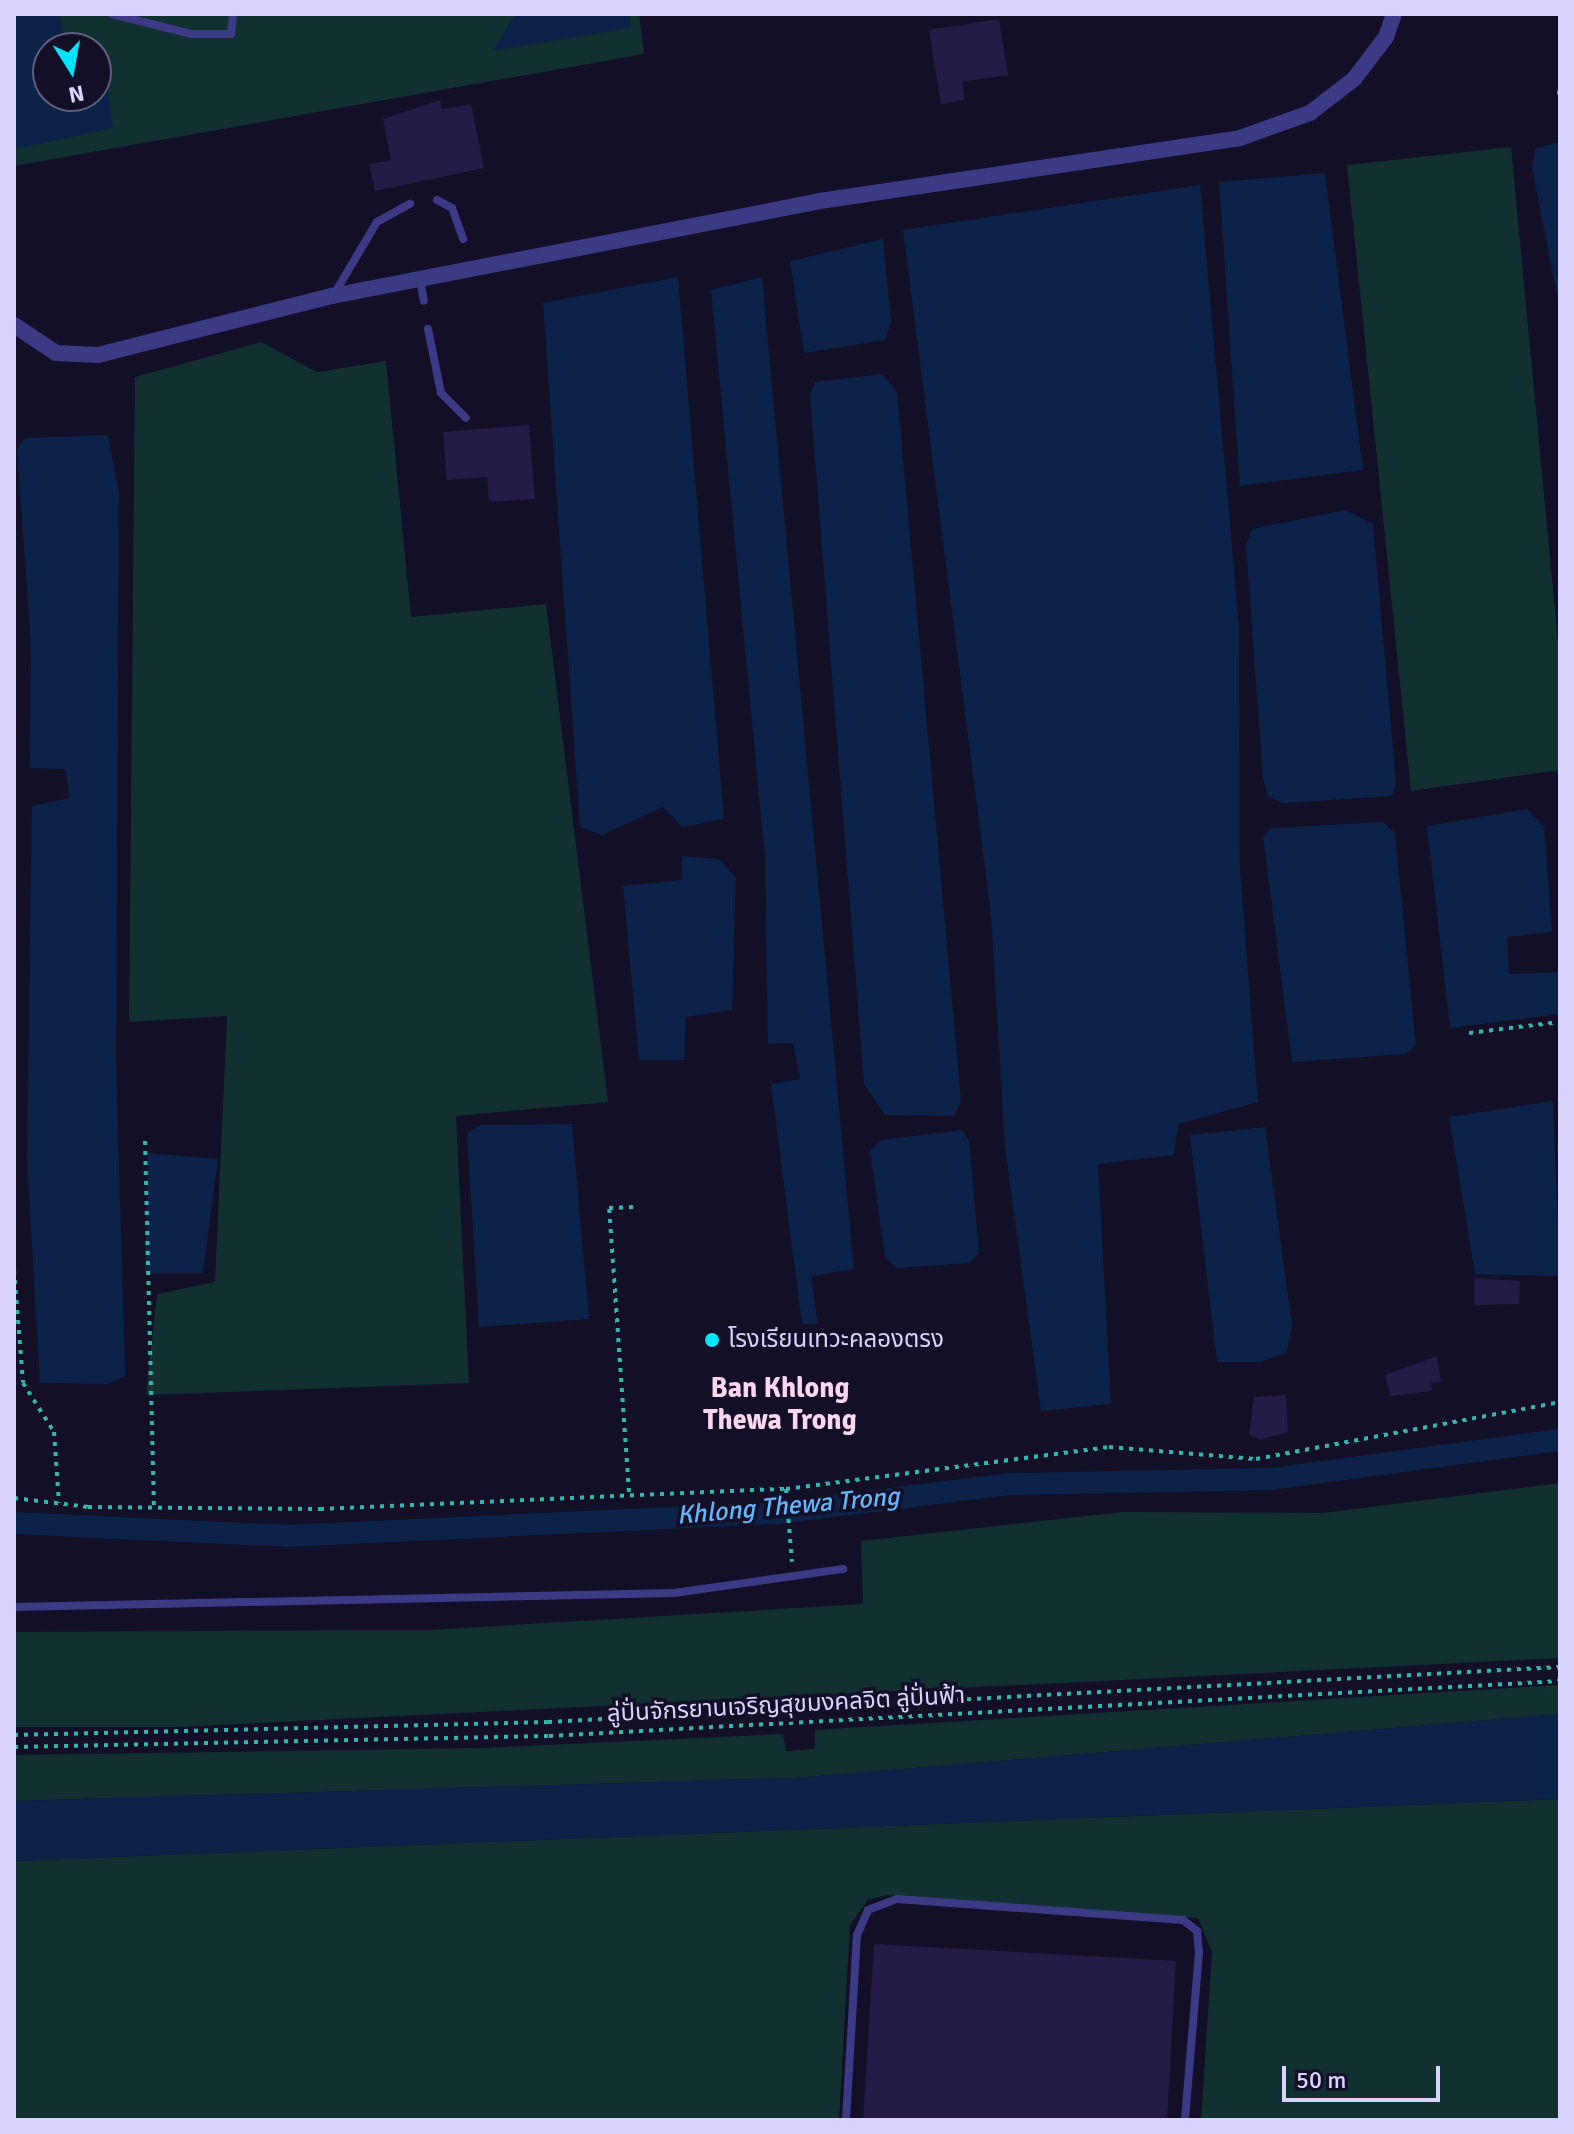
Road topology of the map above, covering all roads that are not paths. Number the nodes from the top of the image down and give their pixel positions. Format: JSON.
{"nodes":[{"id":1,"x":112,"y":14,"type":"edge"},
{"id":2,"x":233,"y":14,"type":"edge"},
{"id":3,"x":1394,"y":14,"type":"edge"},
{"id":4,"x":437,"y":200,"type":"dead end"},
{"id":5,"x":410,"y":204,"type":"dead end"},
{"id":6,"x":463,"y":239,"type":"dead end"},
{"id":7,"x":420,"y":279,"type":"junction"},
{"id":8,"x":332,"y":296,"type":"junction"},
{"id":9,"x":424,"y":301,"type":"dead end"},
{"id":10,"x":14,"y":325,"type":"edge"},
{"id":11,"x":428,"y":329,"type":"dead end"},
{"id":12,"x":466,"y":418,"type":"dead end"},
{"id":13,"x":843,"y":1569,"type":"dead end"},
{"id":14,"x":14,"y":1607,"type":"edge"},
{"id":15,"x":846,"y":2120,"type":"edge"},
{"id":16,"x":1185,"y":2120,"type":"edge"}],
"edges":[{"from":1,"to":2,"type":"lane"},
{"from":3,"to":7,"type":"street"},
{"from":4,"to":6,"type":"lane"},
{"from":5,"to":8,"type":"lane"},
{"from":7,"to":8,"type":"street"},
{"from":7,"to":9,"type":"lane"},
{"from":8,"to":10,"type":"street"},
{"from":11,"to":12,"type":"lane"},
{"from":13,"to":14,"type":"lane"},
{"from":15,"to":16,"type":"lane"}]}
